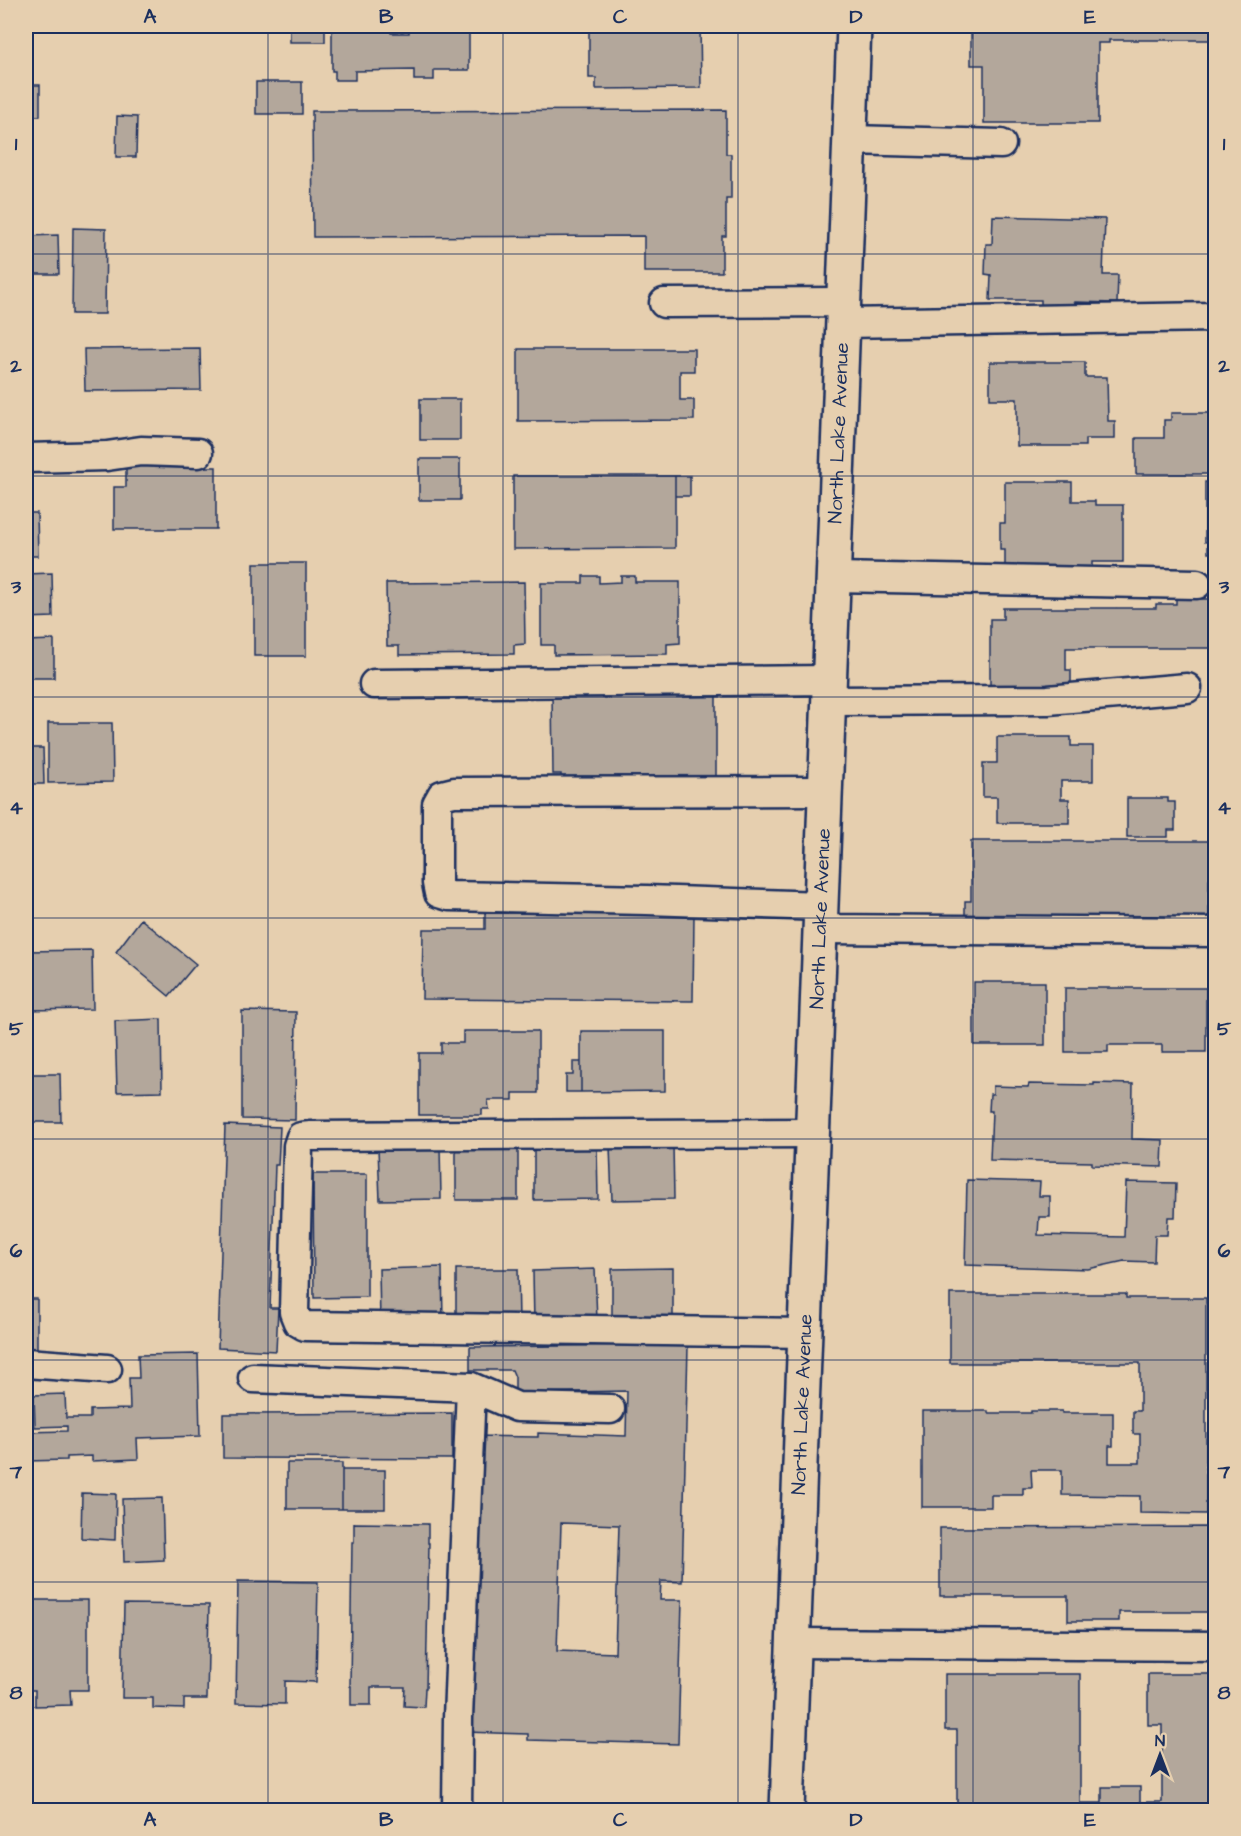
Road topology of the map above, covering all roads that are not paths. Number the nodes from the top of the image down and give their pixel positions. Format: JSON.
{"nodes":[{"id":1,"x":854,"y":26,"type":"edge"},
{"id":2,"x":850,"y":140,"type":"junction"},
{"id":3,"x":1001,"y":144,"type":"dead end"},
{"id":4,"x":664,"y":303,"type":"dead end"},
{"id":5,"x":844,"y":312,"type":"junction"},
{"id":6,"x":1215,"y":317,"type":"edge"},
{"id":7,"x":198,"y":453,"type":"dead end"},
{"id":8,"x":26,"y":458,"type":"edge"},
{"id":9,"x":834,"y":577,"type":"junction"},
{"id":10,"x":1197,"y":584,"type":"dead end"},
{"id":11,"x":374,"y":684,"type":"dead end"},
{"id":12,"x":1187,"y":688,"type":"dead end"},
{"id":13,"x":829,"y":691,"type":"junction"},
{"id":14,"x":826,"y":791,"type":"junction"},
{"id":15,"x":821,"y":918,"type":"junction"},
{"id":16,"x":1215,"y":932,"type":"edge"},
{"id":17,"x":813,"y":1133,"type":"junction"},
{"id":18,"x":805,"y":1333,"type":"junction"},
{"id":19,"x":26,"y":1363,"type":"edge"},
{"id":20,"x":107,"y":1369,"type":"dead end"},
{"id":21,"x":253,"y":1378,"type":"dead end"},
{"id":22,"x":471,"y":1387,"type":"junction"},
{"id":23,"x":610,"y":1409,"type":"dead end"},
{"id":24,"x":794,"y":1643,"type":"junction"},
{"id":25,"x":1215,"y":1646,"type":"edge"},
{"id":26,"x":457,"y":1810,"type":"edge"},
{"id":27,"x":787,"y":1810,"type":"edge"}],
"edges":[{"from":1,"to":2,"type":"main road","name":"North Lake Avenue"},
{"from":2,"to":3,"type":"lane"},
{"from":2,"to":5,"type":"main road","name":"North Lake Avenue"},
{"from":4,"to":5,"type":"lane"},
{"from":5,"to":6,"type":"lane"},
{"from":5,"to":9,"type":"main road","name":"North Lake Avenue"},
{"from":7,"to":8,"type":"lane"},
{"from":9,"to":10,"type":"lane"},
{"from":9,"to":13,"type":"main road","name":"North Lake Avenue"},
{"from":11,"to":13,"type":"lane"},
{"from":12,"to":13,"type":"lane"},
{"from":13,"to":14,"type":"main road","name":"North Lake Avenue"},
{"from":14,"to":15,"type":"main road","name":"North Lake Avenue"},
{"from":14,"to":15,"type":"lane"},
{"from":15,"to":16,"type":"lane"},
{"from":15,"to":17,"type":"main road","name":"North Lake Avenue"},
{"from":17,"to":18,"type":"main road","name":"North Lake Avenue"},
{"from":17,"to":18,"type":"lane"},
{"from":18,"to":24,"type":"main road","name":"North Lake Avenue"},
{"from":19,"to":20,"type":"lane"},
{"from":21,"to":22,"type":"lane"},
{"from":22,"to":23,"type":"lane"},
{"from":22,"to":26,"type":"lane"},
{"from":24,"to":25,"type":"lane"},
{"from":24,"to":27,"type":"main road","name":"North Lake Avenue"}]}
